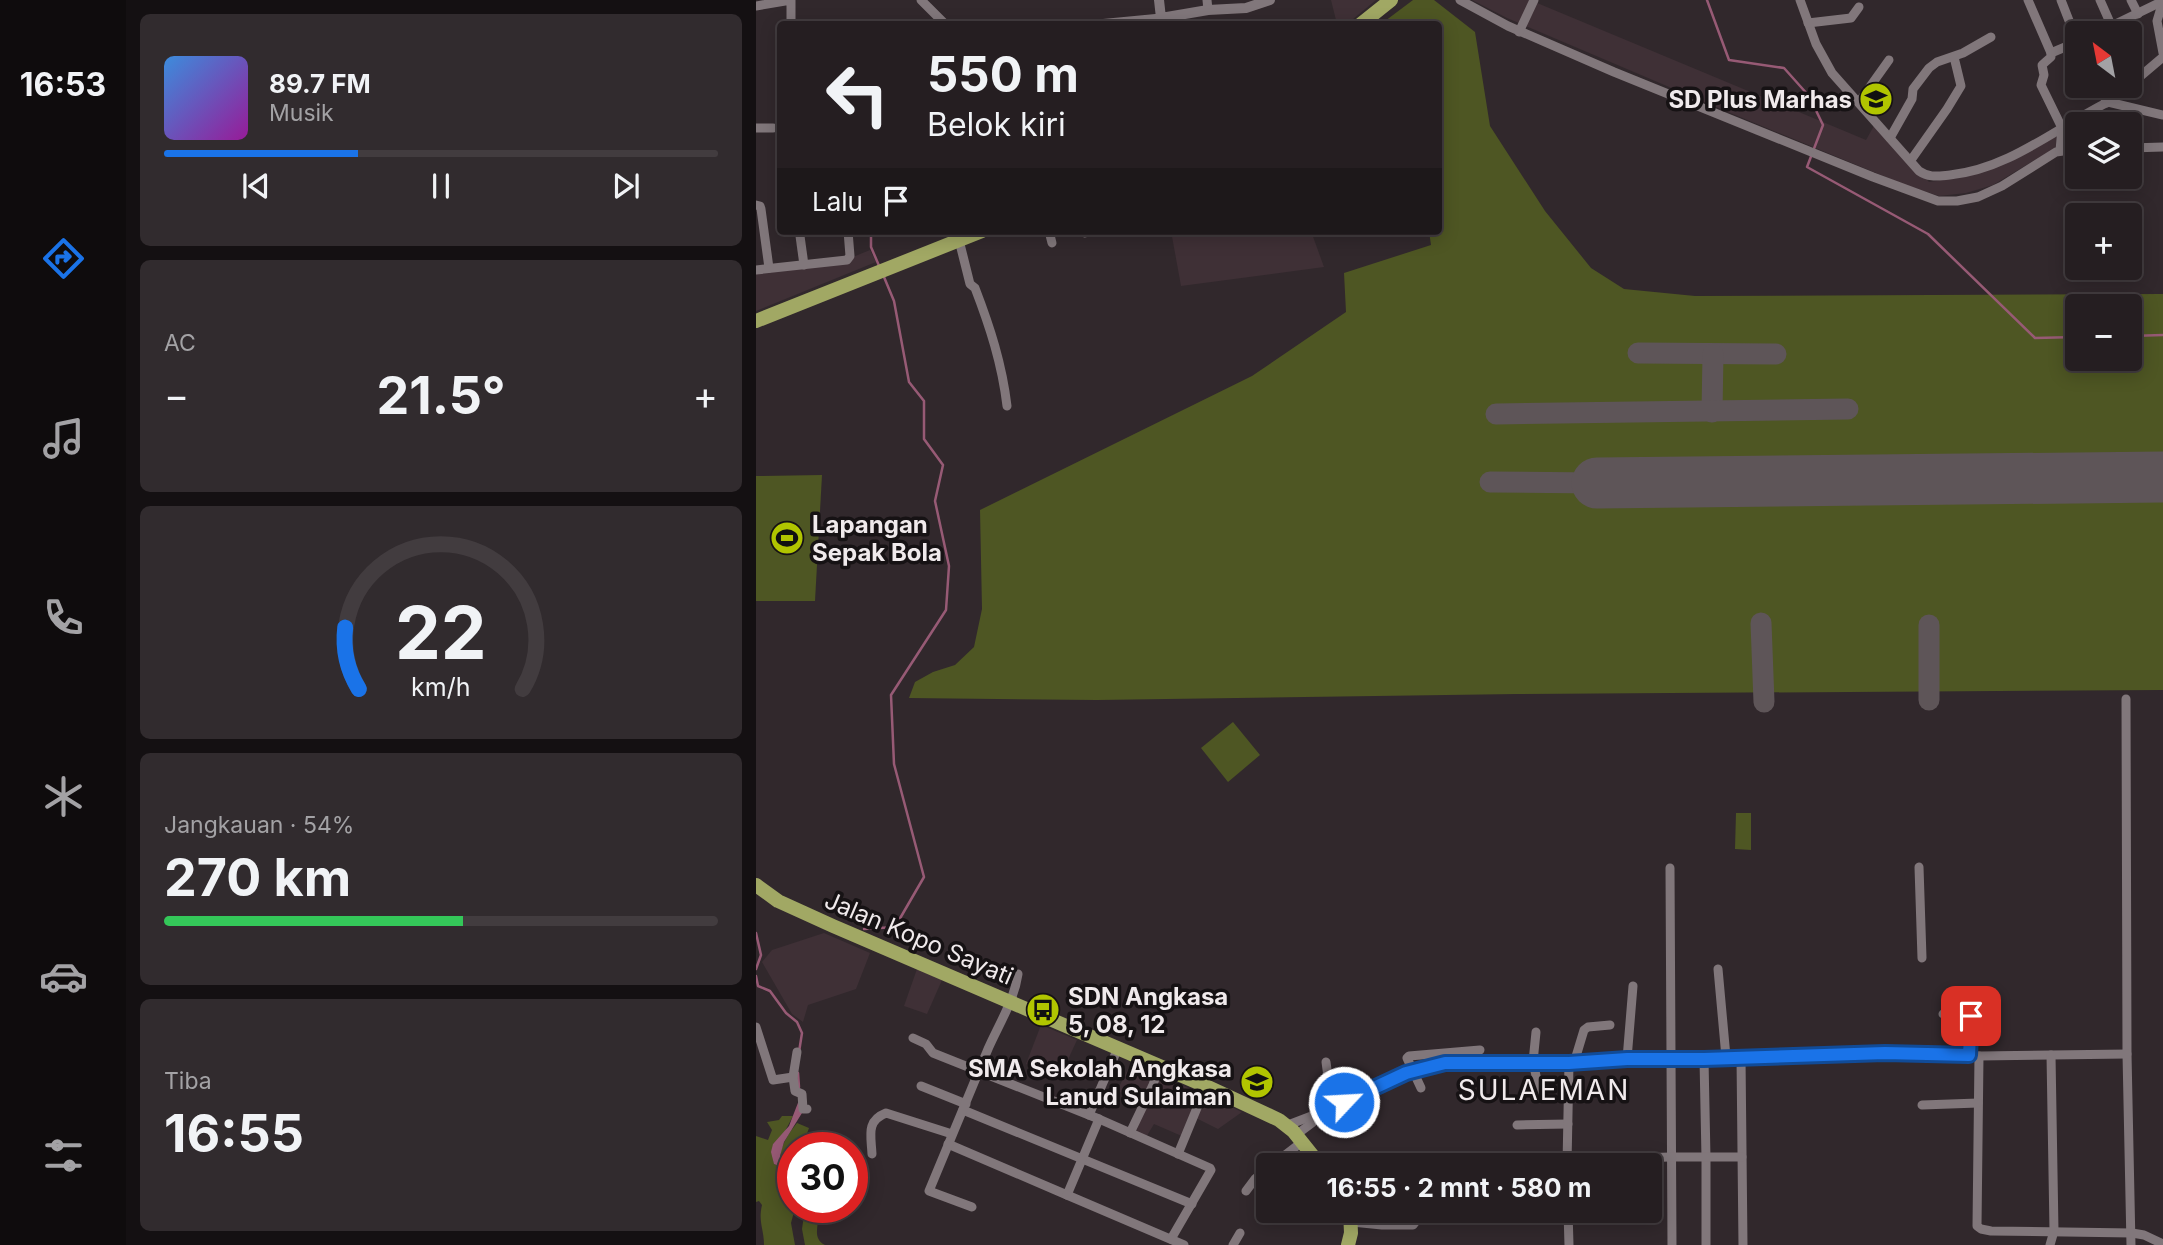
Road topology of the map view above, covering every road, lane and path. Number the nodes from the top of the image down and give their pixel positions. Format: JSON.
{"nodes":[{"id":1,"x":921,"y":0,"type":"edge"},
{"id":2,"x":1159,"y":0,"type":"edge"},
{"id":3,"x":1270,"y":0,"type":"edge"},
{"id":4,"x":1391,"y":0,"type":"edge"},
{"id":5,"x":1460,"y":0,"type":"edge"},
{"id":6,"x":1534,"y":0,"type":"edge"},
{"id":7,"x":1800,"y":0,"type":"edge"},
{"id":8,"x":2028,"y":0,"type":"edge"},
{"id":9,"x":2061,"y":0,"type":"edge"},
{"id":10,"x":2100,"y":0,"type":"edge"},
{"id":11,"x":2131,"y":0,"type":"edge"},
{"id":12,"x":2163,"y":1,"type":"edge"},
{"id":13,"x":1207,"y":5,"type":"edge"},
{"id":14,"x":756,"y":6,"type":"edge"},
{"id":15,"x":1859,"y":7,"type":"dead end"},
{"id":16,"x":2138,"y":14,"type":"junction"},
{"id":17,"x":2161,"y":17,"type":"edge"},
{"id":18,"x":1161,"y":18,"type":"junction"},
{"id":19,"x":791,"y":21,"type":"edge"},
{"id":20,"x":942,"y":21,"type":"edge"},
{"id":21,"x":1130,"y":21,"type":"edge"},
{"id":22,"x":1365,"y":21,"type":"edge"},
{"id":23,"x":2069,"y":21,"type":"edge"},
{"id":24,"x":2109,"y":21,"type":"edge"},
{"id":25,"x":2124,"y":21,"type":"edge"},
{"id":26,"x":1808,"y":23,"type":"junction"},
{"id":27,"x":1520,"y":32,"type":"junction"},
{"id":28,"x":1991,"y":37,"type":"dead end"},
{"id":29,"x":2065,"y":47,"type":"edge"},
{"id":30,"x":2051,"y":53,"type":"junction"},
{"id":31,"x":2163,"y":55,"type":"edge"},
{"id":32,"x":1954,"y":57,"type":"junction"},
{"id":33,"x":1889,"y":60,"type":"dead end"},
{"id":34,"x":2142,"y":74,"type":"edge"},
{"id":35,"x":2106,"y":98,"type":"edge"},
{"id":36,"x":2113,"y":98,"type":"edge"},
{"id":37,"x":1859,"y":102,"type":"junction"},
{"id":38,"x":2108,"y":102,"type":"junction"},
{"id":39,"x":2163,"y":115,"type":"edge"},
{"id":40,"x":756,"y":128,"type":"edge"},
{"id":41,"x":774,"y":128,"type":"dead end"},
{"id":42,"x":2062,"y":128,"type":"junction"},
{"id":43,"x":1890,"y":138,"type":"junction"},
{"id":44,"x":2142,"y":148,"type":"edge"},
{"id":45,"x":2163,"y":148,"type":"edge"},
{"id":46,"x":2065,"y":150,"type":"edge"},
{"id":47,"x":2060,"y":151,"type":"junction"},
{"id":48,"x":1911,"y":160,"type":"junction"},
{"id":49,"x":756,"y":205,"type":"edge"},
{"id":50,"x":848,"y":235,"type":"edge"},
{"id":51,"x":972,"y":235,"type":"edge"},
{"id":52,"x":1050,"y":235,"type":"edge"},
{"id":53,"x":800,"y":236,"type":"dead end"},
{"id":54,"x":959,"y":240,"type":"junction"},
{"id":55,"x":1052,"y":243,"type":"dead end"},
{"id":56,"x":804,"y":265,"type":"junction"},
{"id":57,"x":769,"y":268,"type":"junction"},
{"id":58,"x":756,"y":270,"type":"edge"},
{"id":59,"x":756,"y":321,"type":"edge"},
{"id":60,"x":1007,"y":406,"type":"dead end"},
{"id":61,"x":2126,"y":699,"type":"dead end"},
{"id":62,"x":1919,"y":867,"type":"dead end"},
{"id":63,"x":1670,"y":868,"type":"dead end"},
{"id":64,"x":756,"y":885,"type":"edge"},
{"id":65,"x":1922,"y":958,"type":"dead end"},
{"id":66,"x":1718,"y":969,"type":"dead end"},
{"id":67,"x":1018,"y":974,"type":"dead end"},
{"id":68,"x":1633,"y":986,"type":"dead end"},
{"id":69,"x":1015,"y":999,"type":"junction"},
{"id":70,"x":1943,"y":1014,"type":"dead end"},
{"id":71,"x":1610,"y":1025,"type":"dead end"},
{"id":72,"x":756,"y":1027,"type":"edge"},
{"id":73,"x":1536,"y":1032,"type":"dead end"},
{"id":74,"x":914,"y":1038,"type":"dead end"},
{"id":75,"x":1118,"y":1048,"type":"junction"},
{"id":76,"x":1480,"y":1051,"type":"dead end"},
{"id":77,"x":797,"y":1052,"type":"dead end"},
{"id":78,"x":2127,"y":1054,"type":"junction"},
{"id":79,"x":1974,"y":1055,"type":"junction"},
{"id":80,"x":2051,"y":1055,"type":"junction"},
{"id":81,"x":1726,"y":1057,"type":"junction"},
{"id":82,"x":1741,"y":1057,"type":"junction"},
{"id":83,"x":1627,"y":1059,"type":"junction"},
{"id":84,"x":1670,"y":1059,"type":"junction"},
{"id":85,"x":1704,"y":1059,"type":"junction"},
{"id":86,"x":1326,"y":1062,"type":"dead end"},
{"id":87,"x":1533,"y":1062,"type":"junction"},
{"id":88,"x":1572,"y":1063,"type":"junction"},
{"id":89,"x":1159,"y":1066,"type":"junction"},
{"id":90,"x":1412,"y":1071,"type":"junction"},
{"id":91,"x":979,"y":1072,"type":"junction"},
{"id":92,"x":793,"y":1077,"type":"junction"},
{"id":93,"x":921,"y":1086,"type":"dead end"},
{"id":94,"x":1206,"y":1086,"type":"junction"},
{"id":95,"x":1421,"y":1088,"type":"dead end"},
{"id":96,"x":1540,"y":1094,"type":"dead end"},
{"id":97,"x":1978,"y":1103,"type":"junction"},
{"id":98,"x":1922,"y":1105,"type":"dead end"},
{"id":99,"x":964,"y":1107,"type":"junction"},
{"id":100,"x":1332,"y":1107,"type":"junction"},
{"id":101,"x":807,"y":1109,"type":"dead end"},
{"id":102,"x":1089,"y":1115,"type":"junction"},
{"id":103,"x":1099,"y":1119,"type":"junction"},
{"id":104,"x":1568,"y":1124,"type":"junction"},
{"id":105,"x":1517,"y":1125,"type":"dead end"},
{"id":106,"x":1130,"y":1133,"type":"junction"},
{"id":107,"x":1296,"y":1134,"type":"junction"},
{"id":108,"x":950,"y":1139,"type":"junction"},
{"id":109,"x":1178,"y":1153,"type":"junction"},
{"id":110,"x":1281,"y":1153,"type":"edge"},
{"id":111,"x":1311,"y":1153,"type":"edge"},
{"id":112,"x":1567,"y":1153,"type":"edge"},
{"id":113,"x":872,"y":1154,"type":"dead end"},
{"id":114,"x":1662,"y":1157,"type":"edge"},
{"id":115,"x":1670,"y":1157,"type":"junction"},
{"id":116,"x":1742,"y":1157,"type":"junction"},
{"id":117,"x":1083,"y":1158,"type":"junction"},
{"id":118,"x":1706,"y":1158,"type":"junction"},
{"id":119,"x":1256,"y":1178,"type":"edge"},
{"id":120,"x":1246,"y":1191,"type":"dead end"},
{"id":121,"x":1067,"y":1195,"type":"junction"},
{"id":122,"x":1192,"y":1204,"type":"junction"},
{"id":123,"x":972,"y":1206,"type":"dead end"},
{"id":124,"x":1351,"y":1223,"type":"edge"},
{"id":125,"x":1374,"y":1223,"type":"edge"},
{"id":126,"x":1414,"y":1223,"type":"edge"},
{"id":127,"x":1568,"y":1223,"type":"edge"},
{"id":128,"x":2054,"y":1231,"type":"junction"},
{"id":129,"x":1240,"y":1233,"type":"dead end"},
{"id":130,"x":2132,"y":1233,"type":"junction"},
{"id":131,"x":1171,"y":1239,"type":"junction"},
{"id":132,"x":1349,"y":1244,"type":"edge"},
{"id":133,"x":2163,"y":1244,"type":"edge"},
{"id":134,"x":1184,"y":1245,"type":"edge"},
{"id":135,"x":1233,"y":1245,"type":"edge"},
{"id":136,"x":1569,"y":1245,"type":"edge"},
{"id":137,"x":1672,"y":1245,"type":"edge"},
{"id":138,"x":1706,"y":1245,"type":"edge"},
{"id":139,"x":1743,"y":1245,"type":"edge"},
{"id":140,"x":2050,"y":1245,"type":"edge"},
{"id":141,"x":2132,"y":1245,"type":"edge"}],
"edges":[{"from":1,"to":20,"type":"street"},
{"from":2,"to":18,"type":"street"},
{"from":3,"to":13,"type":"street"},
{"from":4,"to":22,"type":"main road"},
{"from":5,"to":27,"type":"street"},
{"from":6,"to":27,"type":"street"},
{"from":7,"to":26,"type":"street"},
{"from":8,"to":30,"type":"street"},
{"from":9,"to":23,"type":"street"},
{"from":10,"to":24,"type":"street"},
{"from":11,"to":16,"type":"street"},
{"from":12,"to":16,"type":"street"},
{"from":12,"to":17,"type":"street"},
{"from":13,"to":18,"type":"street"},
{"from":14,"to":19,"type":"street"},
{"from":15,"to":26,"type":"street"},
{"from":16,"to":25,"type":"street"},
{"from":17,"to":31,"type":"street"},
{"from":18,"to":21,"type":"street"},
{"from":26,"to":37,"type":"street"},
{"from":27,"to":47,"type":"street"},
{"from":28,"to":32,"type":"street"},
{"from":29,"to":30,"type":"street"},
{"from":30,"to":42,"type":"street"},
{"from":31,"to":34,"type":"street"},
{"from":32,"to":43,"type":"street"},
{"from":32,"to":48,"type":"street"},
{"from":33,"to":37,"type":"street"},
{"from":35,"to":38,"type":"street"},
{"from":36,"to":38,"type":"street"},
{"from":37,"to":43,"type":"street"},
{"from":38,"to":39,"type":"street"},
{"from":38,"to":42,"type":"street"},
{"from":40,"to":41,"type":"street"},
{"from":42,"to":47,"type":"street"},
{"from":42,"to":48,"type":"street"},
{"from":43,"to":48,"type":"street"},
{"from":44,"to":45,"type":"street"},
{"from":46,"to":47,"type":"street"},
{"from":49,"to":57,"type":"street"},
{"from":50,"to":56,"type":"street"},
{"from":51,"to":54,"type":"main road"},
{"from":52,"to":55,"type":"street"},
{"from":53,"to":56,"type":"street"},
{"from":54,"to":59,"type":"main road"},
{"from":54,"to":60,"type":"street"},
{"from":56,"to":57,"type":"street"},
{"from":57,"to":58,"type":"street"},
{"from":61,"to":78,"type":"street"},
{"from":62,"to":65,"type":"street"},
{"from":63,"to":84,"type":"street"},
{"from":64,"to":69,"type":"main road","name":"Jalan Kopo Sayati"},
{"from":66,"to":81,"type":"street"},
{"from":67,"to":69,"type":"street"},
{"from":68,"to":83,"type":"street"},
{"from":69,"to":75,"type":"main road","name":"Jalan Kopo Sayati"},
{"from":69,"to":91,"type":"street"},
{"from":70,"to":79,"type":"street"},
{"from":71,"to":88,"type":"street"},
{"from":72,"to":92,"type":"street"},
{"from":73,"to":87,"type":"street"},
{"from":74,"to":91,"type":"street"},
{"from":75,"to":89,"type":"main road","name":"Jalan Kopo Sayati"},
{"from":75,"to":102,"type":"street"},
{"from":76,"to":90,"type":"street"},
{"from":77,"to":92,"type":"street"},
{"from":78,"to":80,"type":"street"},
{"from":78,"to":130,"type":"street"},
{"from":79,"to":80,"type":"street"},
{"from":79,"to":82,"type":"street"},
{"from":79,"to":97,"type":"street"},
{"from":80,"to":128,"type":"street"},
{"from":81,"to":82,"type":"street"},
{"from":81,"to":85,"type":"street"},
{"from":82,"to":116,"type":"street"},
{"from":83,"to":84,"type":"street"},
{"from":83,"to":88,"type":"street"},
{"from":84,"to":85,"type":"street"},
{"from":84,"to":115,"type":"street"},
{"from":85,"to":118,"type":"street"},
{"from":86,"to":100,"type":"street"},
{"from":87,"to":88,"type":"street"},
{"from":87,"to":90,"type":"street"},
{"from":87,"to":96,"type":"street"},
{"from":88,"to":104,"type":"street"},
{"from":89,"to":94,"type":"main road","name":"Jalan Kopo Sayati"},
{"from":89,"to":106,"type":"street"},
{"from":90,"to":95,"type":"street"},
{"from":90,"to":100,"type":"street"},
{"from":91,"to":99,"type":"street"},
{"from":91,"to":102,"type":"street"},
{"from":92,"to":101,"type":"street"},
{"from":93,"to":99,"type":"street"},
{"from":94,"to":107,"type":"main road","name":"Jalan Kopo Sayati"},
{"from":94,"to":109,"type":"street"},
{"from":97,"to":98,"type":"street"},
{"from":97,"to":128,"type":"street"},
{"from":99,"to":108,"type":"street"},
{"from":99,"to":117,"type":"street"},
{"from":100,"to":107,"type":"street"},
{"from":102,"to":103,"type":"street"},
{"from":103,"to":106,"type":"street"},
{"from":103,"to":117,"type":"street"},
{"from":104,"to":105,"type":"street"},
{"from":104,"to":112,"type":"street"},
{"from":106,"to":109,"type":"street"},
{"from":107,"to":110,"type":"street"},
{"from":107,"to":111,"type":"main road","name":"Jalan Kopo Sayati"},
{"from":108,"to":113,"type":"street"},
{"from":108,"to":121,"type":"street"},
{"from":108,"to":123,"type":"street"},
{"from":109,"to":122,"type":"street"},
{"from":114,"to":115,"type":"street"},
{"from":115,"to":118,"type":"street"},
{"from":115,"to":137,"type":"street"},
{"from":116,"to":118,"type":"street"},
{"from":116,"to":139,"type":"street"},
{"from":117,"to":121,"type":"street"},
{"from":117,"to":122,"type":"street"},
{"from":118,"to":138,"type":"street"},
{"from":119,"to":120,"type":"street"},
{"from":121,"to":131,"type":"street"},
{"from":122,"to":131,"type":"street"},
{"from":124,"to":132,"type":"main road"},
{"from":125,"to":126,"type":"street"},
{"from":127,"to":136,"type":"street"},
{"from":128,"to":130,"type":"street"},
{"from":128,"to":140,"type":"street"},
{"from":129,"to":135,"type":"street"},
{"from":130,"to":133,"type":"street"},
{"from":130,"to":141,"type":"street"},
{"from":131,"to":134,"type":"street"}]}
